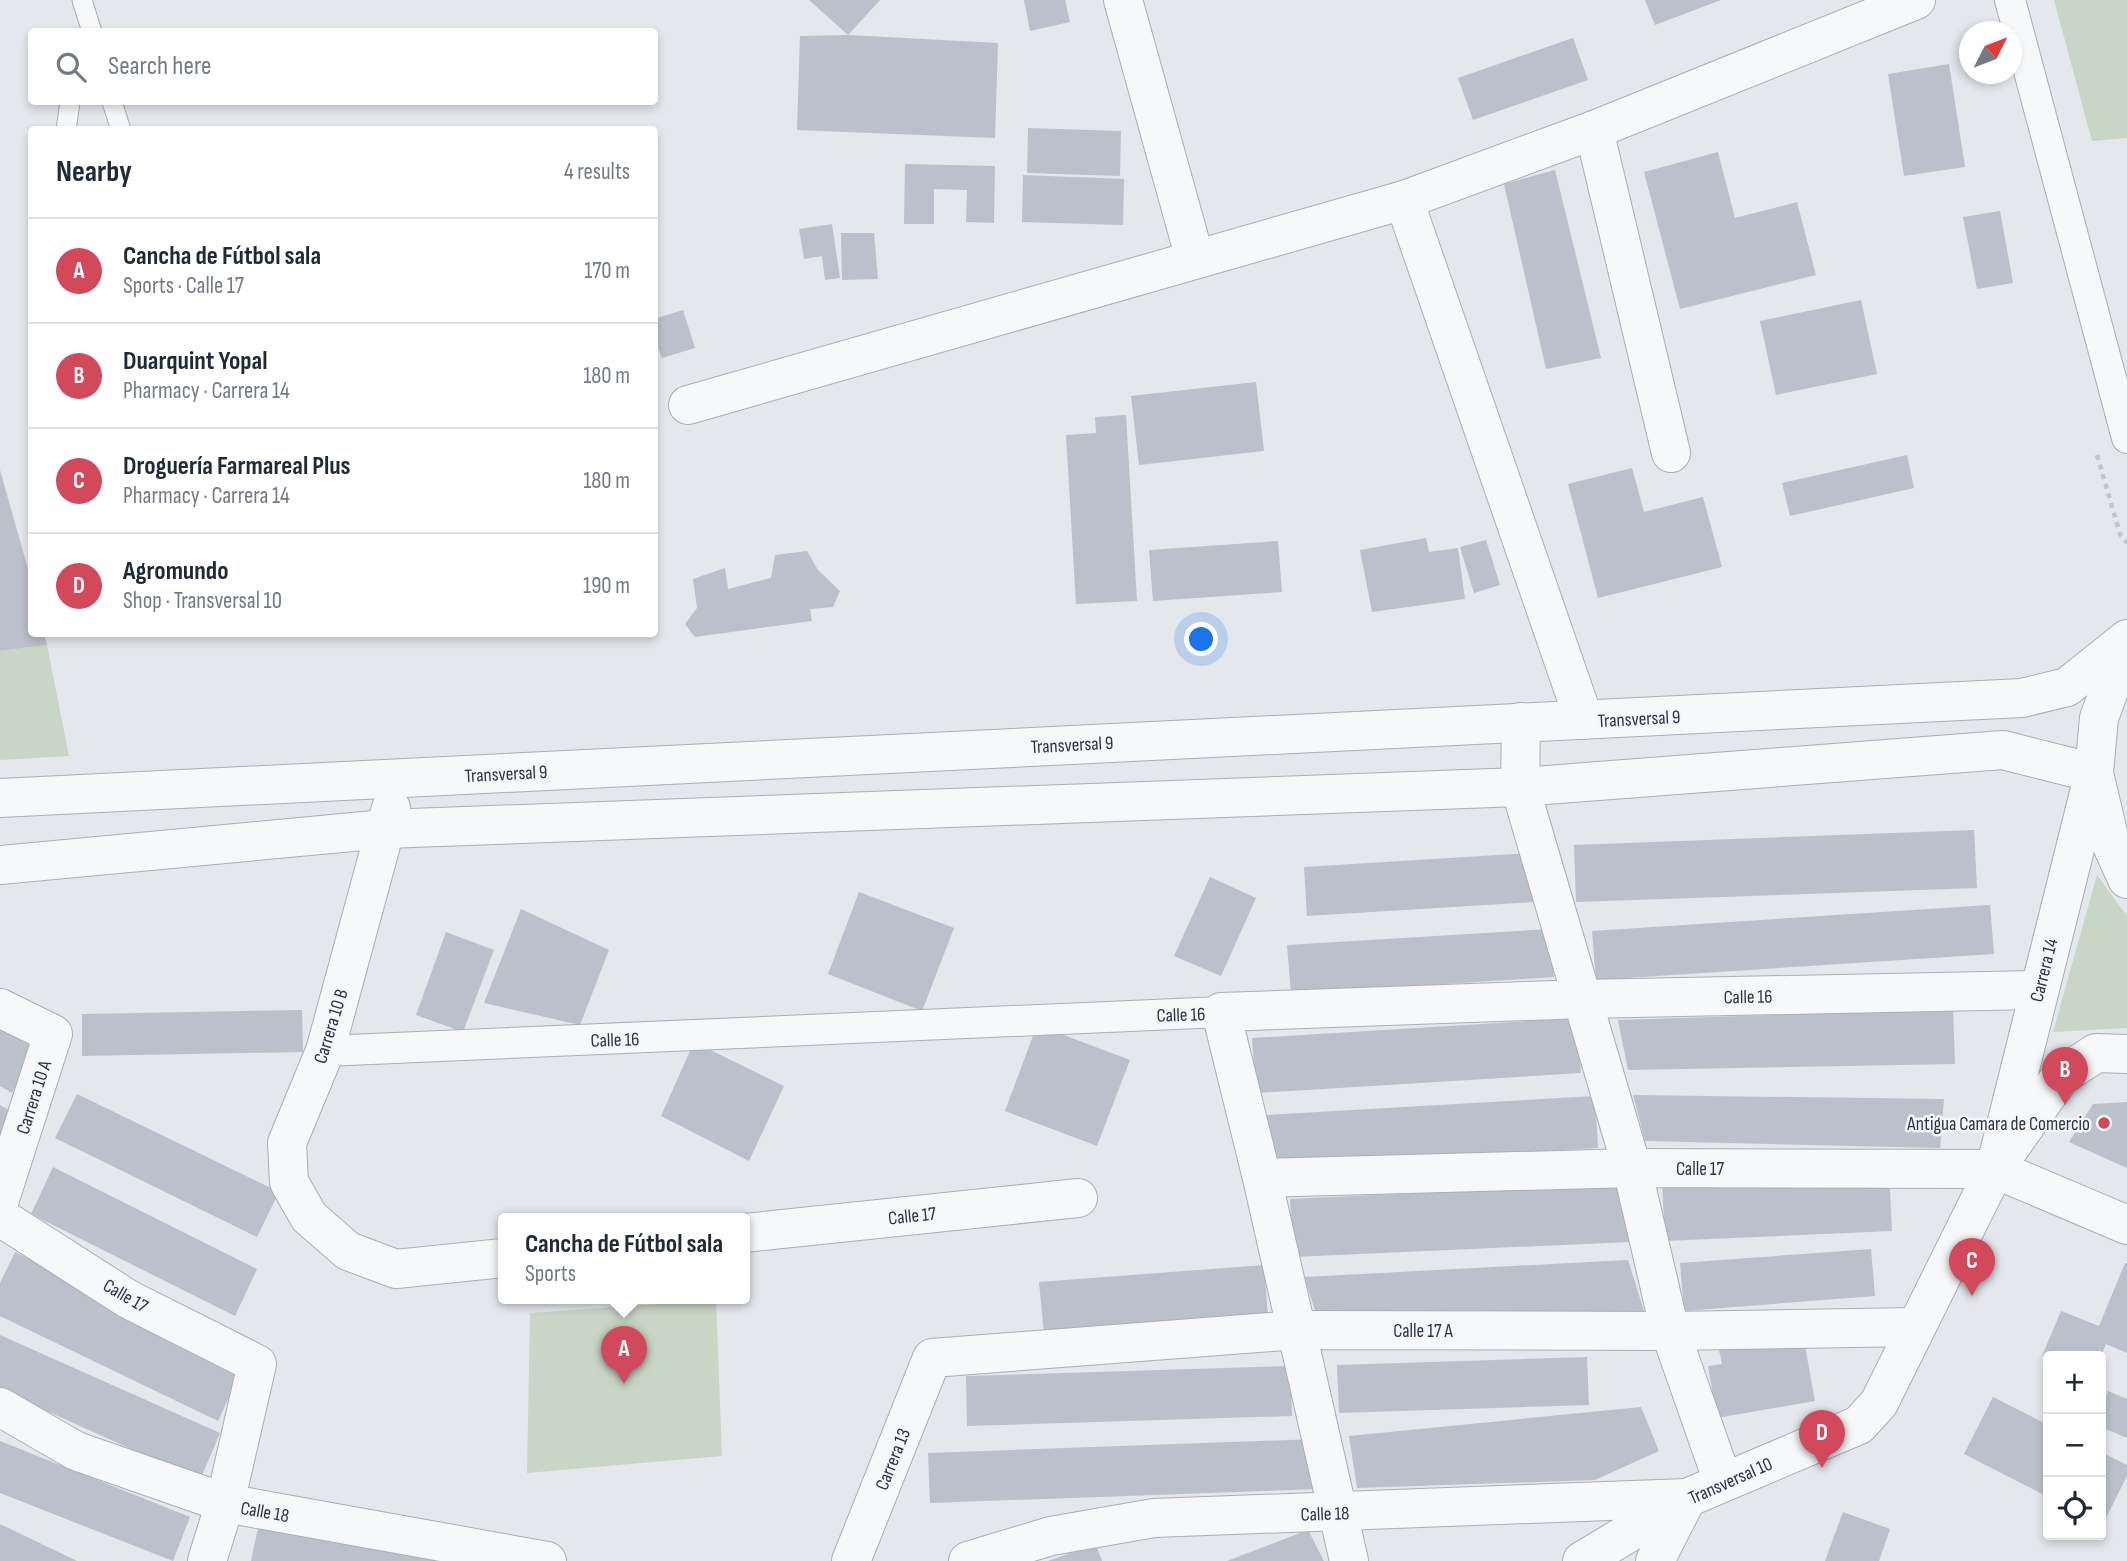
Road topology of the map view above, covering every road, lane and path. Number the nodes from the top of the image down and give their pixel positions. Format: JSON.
{"nodes":[{"id":1,"x":82,"y":0,"type":"edge"},
{"id":2,"x":1123,"y":0,"type":"edge"},
{"id":3,"x":1916,"y":0,"type":"edge"},
{"id":4,"x":2010,"y":0,"type":"edge"},
{"id":5,"x":79,"y":28,"type":"edge"},
{"id":6,"x":91,"y":28,"type":"edge"},
{"id":7,"x":70,"y":105,"type":"edge"},
{"id":8,"x":114,"y":105,"type":"edge"},
{"id":9,"x":67,"y":126,"type":"edge"},
{"id":10,"x":120,"y":126,"type":"edge"},
{"id":11,"x":1594,"y":130,"type":"junction"},
{"id":12,"x":1404,"y":200,"type":"junction"},
{"id":13,"x":1195,"y":259,"type":"junction"},
{"id":14,"x":688,"y":405,"type":"dead end"},
{"id":15,"x":2127,"y":438,"type":"edge"},
{"id":16,"x":2095,"y":446,"type":"dead end"},
{"id":17,"x":1671,"y":453,"type":"dead end"},
{"id":18,"x":2127,"y":543,"type":"edge"},
{"id":19,"x":2127,"y":639,"type":"edge"},
{"id":20,"x":2127,"y":653,"type":"edge"},
{"id":21,"x":1584,"y":720,"type":"junction"},
{"id":22,"x":1521,"y":722,"type":"junction"},
{"id":23,"x":2094,"y":773,"type":"junction"},
{"id":24,"x":400,"y":778,"type":"junction"},
{"id":25,"x":1520,"y":787,"type":"junction"},
{"id":26,"x":0,"y":798,"type":"edge"},
{"id":27,"x":385,"y":829,"type":"junction"},
{"id":28,"x":0,"y":865,"type":"edge"},
{"id":29,"x":2127,"y":879,"type":"edge"},
{"id":30,"x":2038,"y":990,"type":"junction"},
{"id":31,"x":1583,"y":999,"type":"junction"},
{"id":32,"x":0,"y":1008,"type":"edge"},
{"id":33,"x":1221,"y":1012,"type":"junction"},
{"id":34,"x":325,"y":1051,"type":"junction"},
{"id":35,"x":2127,"y":1054,"type":"edge"},
{"id":36,"x":1632,"y":1168,"type":"junction"},
{"id":37,"x":1994,"y":1168,"type":"junction"},
{"id":38,"x":1262,"y":1178,"type":"junction"},
{"id":39,"x":1078,"y":1198,"type":"dead end"},
{"id":40,"x":0,"y":1199,"type":"edge"},
{"id":41,"x":0,"y":1217,"type":"edge"},
{"id":42,"x":2127,"y":1225,"type":"edge"},
{"id":43,"x":750,"y":1232,"type":"edge"},
{"id":44,"x":498,"y":1259,"type":"edge"},
{"id":45,"x":1915,"y":1327,"type":"junction"},
{"id":46,"x":1297,"y":1330,"type":"junction"},
{"id":47,"x":1670,"y":1331,"type":"junction"},
{"id":48,"x":932,"y":1358,"type":"joint"},
{"id":49,"x":1879,"y":1403,"type":"joint"},
{"id":50,"x":0,"y":1408,"type":"edge"},
{"id":51,"x":1723,"y":1482,"type":"junction"},
{"id":52,"x":1687,"y":1498,"type":"junction"},
{"id":53,"x":225,"y":1503,"type":"junction"},
{"id":54,"x":1338,"y":1513,"type":"junction"},
{"id":55,"x":206,"y":1561,"type":"edge"},
{"id":56,"x":547,"y":1561,"type":"edge"},
{"id":57,"x":851,"y":1561,"type":"edge"},
{"id":58,"x":968,"y":1561,"type":"edge"},
{"id":59,"x":1349,"y":1561,"type":"edge"},
{"id":60,"x":1581,"y":1561,"type":"edge"},
{"id":61,"x":1655,"y":1561,"type":"edge"}],
"edges":[{"from":1,"to":5,"type":"lane"},
{"from":1,"to":6,"type":"lane"},
{"from":2,"to":13,"type":"street"},
{"from":3,"to":11,"type":"street"},
{"from":4,"to":15,"type":"street"},
{"from":7,"to":9,"type":"lane"},
{"from":8,"to":10,"type":"lane"},
{"from":11,"to":12,"type":"street"},
{"from":11,"to":17,"type":"street"},
{"from":12,"to":13,"type":"street"},
{"from":12,"to":21,"type":"street"},
{"from":13,"to":14,"type":"street"},
{"from":16,"to":18,"type":"path"},
{"from":19,"to":21,"type":"street","name":"Transversal 9"},
{"from":20,"to":23,"type":"street"},
{"from":21,"to":22,"type":"street","name":"Transversal 9"},
{"from":22,"to":24,"type":"street","name":"Transversal 9"},
{"from":22,"to":25,"type":"street"},
{"from":23,"to":25,"type":"street"},
{"from":23,"to":29,"type":"street"},
{"from":23,"to":30,"type":"street","name":"Carrera 14"},
{"from":24,"to":26,"type":"street","name":"Transversal 9"},
{"from":24,"to":27,"type":"street","name":"Carrera 10 B"},
{"from":25,"to":27,"type":"street"},
{"from":25,"to":31,"type":"street"},
{"from":27,"to":28,"type":"street"},
{"from":27,"to":34,"type":"street","name":"Carrera 10 B"},
{"from":30,"to":31,"type":"street","name":"Calle 16"},
{"from":30,"to":37,"type":"street","name":"Carrera 14"},
{"from":31,"to":33,"type":"street","name":"Calle 16"},
{"from":31,"to":36,"type":"street"},
{"from":32,"to":40,"type":"street","name":"Carrera 10 A"},
{"from":33,"to":34,"type":"street","name":"Calle 16"},
{"from":33,"to":38,"type":"street"},
{"from":34,"to":44,"type":"street","name":"Carrera 10 B"},
{"from":35,"to":37,"type":"street","name":"Carrera 14"},
{"from":36,"to":37,"type":"street","name":"Calle 17"},
{"from":36,"to":38,"type":"street","name":"Calle 17"},
{"from":36,"to":47,"type":"street"},
{"from":37,"to":42,"type":"street","name":"Calle 17"},
{"from":37,"to":45,"type":"street","name":"Carrera 14"},
{"from":38,"to":46,"type":"street"},
{"from":39,"to":43,"type":"street","name":"Calle 17"},
{"from":41,"to":53,"type":"street","name":"Calle 17"},
{"from":45,"to":47,"type":"street","name":"Calle 17 A"},
{"from":45,"to":49,"type":"street","name":"Carrera 14"},
{"from":46,"to":47,"type":"street","name":"Calle 17 A"},
{"from":46,"to":48,"type":"street","name":"Calle 17 A"},
{"from":46,"to":54,"type":"street"},
{"from":47,"to":51,"type":"street"},
{"from":48,"to":57,"type":"street","name":"Carrera 13"},
{"from":49,"to":51,"type":"street","name":"Transversal 10"},
{"from":50,"to":53,"type":"street","name":"Calle 18"},
{"from":51,"to":52,"type":"street","name":"Transversal 10"},
{"from":52,"to":54,"type":"street","name":"Calle 18"},
{"from":52,"to":60,"type":"street","name":"Transversal 10"},
{"from":52,"to":61,"type":"street"},
{"from":53,"to":55,"type":"street"},
{"from":53,"to":56,"type":"street","name":"Calle 18"},
{"from":54,"to":58,"type":"street","name":"Calle 18"},
{"from":54,"to":59,"type":"street"}]}
